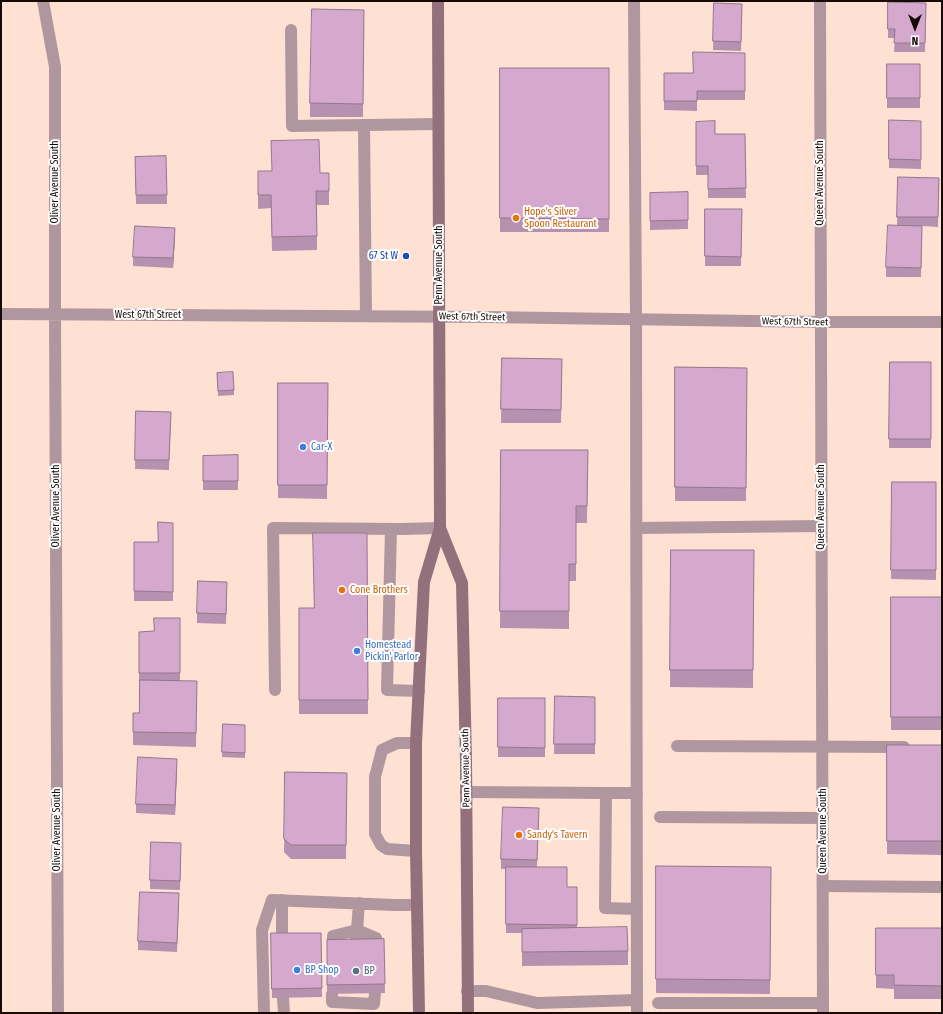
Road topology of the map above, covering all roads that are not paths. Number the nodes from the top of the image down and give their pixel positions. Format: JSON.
{"nodes":[{"id":1,"x":43,"y":1,"type":"edge"},
{"id":2,"x":438,"y":1,"type":"edge"},
{"id":3,"x":634,"y":1,"type":"edge"},
{"id":4,"x":820,"y":1,"type":"edge"},
{"id":5,"x":291,"y":30,"type":"dead end"},
{"id":6,"x":438,"y":124,"type":"junction"},
{"id":7,"x":364,"y":125,"type":"junction"},
{"id":8,"x":1,"y":314,"type":"edge"},
{"id":9,"x":55,"y":314,"type":"junction"},
{"id":10,"x":366,"y":316,"type":"junction"},
{"id":11,"x":439,"y":317,"type":"junction"},
{"id":12,"x":636,"y":319,"type":"junction"},
{"id":13,"x":821,"y":322,"type":"junction"},
{"id":14,"x":942,"y":322,"type":"edge"},
{"id":15,"x":821,"y":526,"type":"junction"},
{"id":16,"x":440,"y":528,"type":"junction"},
{"id":17,"x":636,"y":528,"type":"junction"},
{"id":18,"x":392,"y":529,"type":"junction"},
{"id":19,"x":276,"y":690,"type":"dead end"},
{"id":20,"x":419,"y":691,"type":"junction"},
{"id":21,"x":416,"y":743,"type":"junction"},
{"id":22,"x":677,"y":746,"type":"dead end"},
{"id":23,"x":822,"y":747,"type":"junction"},
{"id":24,"x":918,"y":747,"type":"edge"},
{"id":25,"x":466,"y":792,"type":"junction"},
{"id":26,"x":606,"y":793,"type":"junction"},
{"id":27,"x":637,"y":793,"type":"junction"},
{"id":28,"x":660,"y":817,"type":"dead end"},
{"id":29,"x":823,"y":818,"type":"junction"},
{"id":30,"x":416,"y":851,"type":"junction"},
{"id":31,"x":823,"y":886,"type":"junction"},
{"id":32,"x":942,"y":887,"type":"edge"},
{"id":33,"x":282,"y":900,"type":"junction"},
{"id":34,"x":359,"y":903,"type":"junction"},
{"id":35,"x":417,"y":905,"type":"junction"},
{"id":36,"x":637,"y":909,"type":"junction"},
{"id":37,"x":357,"y":930,"type":"junction"},
{"id":38,"x":282,"y":943,"type":"edge"},
{"id":39,"x":333,"y":949,"type":"edge"},
{"id":40,"x":355,"y":949,"type":"edge"},
{"id":41,"x":376,"y":949,"type":"edge"},
{"id":42,"x":468,"y":991,"type":"junction"},
{"id":43,"x":375,"y":993,"type":"edge"},
{"id":44,"x":332,"y":994,"type":"edge"},
{"id":45,"x":283,"y":998,"type":"edge"},
{"id":46,"x":637,"y":1000,"type":"junction"},
{"id":47,"x":352,"y":1003,"type":"edge"},
{"id":48,"x":658,"y":1003,"type":"dead end"},
{"id":49,"x":823,"y":1008,"type":"edge"},
{"id":50,"x":58,"y":1013,"type":"edge"},
{"id":51,"x":264,"y":1013,"type":"edge"},
{"id":52,"x":284,"y":1013,"type":"edge"},
{"id":53,"x":419,"y":1013,"type":"edge"},
{"id":54,"x":468,"y":1013,"type":"edge"},
{"id":55,"x":637,"y":1013,"type":"edge"}],
"edges":[{"from":1,"to":9,"type":"street","name":"Oliver Avenue South"},
{"from":2,"to":6,"type":"main road","name":"Penn Avenue South"},
{"from":3,"to":12,"type":"street"},
{"from":4,"to":13,"type":"street","name":"Queen Avenue South"},
{"from":5,"to":7,"type":"street"},
{"from":6,"to":7,"type":"street"},
{"from":6,"to":11,"type":"main road","name":"Penn Avenue South"},
{"from":7,"to":10,"type":"street"},
{"from":8,"to":9,"type":"street","name":"West 67th Street"},
{"from":9,"to":10,"type":"street","name":"West 67th Street"},
{"from":9,"to":50,"type":"street","name":"Oliver Avenue South"},
{"from":10,"to":11,"type":"street","name":"West 67th Street"},
{"from":11,"to":12,"type":"street","name":"West 67th Street"},
{"from":11,"to":16,"type":"main road","name":"Penn Avenue South"},
{"from":12,"to":13,"type":"street","name":"West 67th Street"},
{"from":12,"to":17,"type":"street"},
{"from":13,"to":14,"type":"street","name":"West 67th Street"},
{"from":13,"to":15,"type":"street","name":"Queen Avenue South"},
{"from":15,"to":17,"type":"street"},
{"from":15,"to":23,"type":"street","name":"Queen Avenue South"},
{"from":16,"to":18,"type":"street"},
{"from":16,"to":20,"type":"main road","name":"Penn Avenue South"},
{"from":16,"to":25,"type":"main road","name":"Penn Avenue South"},
{"from":17,"to":27,"type":"street"},
{"from":18,"to":19,"type":"street"},
{"from":18,"to":20,"type":"street"},
{"from":20,"to":21,"type":"main road","name":"Penn Avenue South"},
{"from":21,"to":30,"type":"main road","name":"Penn Avenue South"},
{"from":21,"to":30,"type":"street"},
{"from":22,"to":23,"type":"street"},
{"from":23,"to":24,"type":"street"},
{"from":23,"to":29,"type":"street","name":"Queen Avenue South"},
{"from":25,"to":26,"type":"street"},
{"from":25,"to":42,"type":"main road","name":"Penn Avenue South"},
{"from":26,"to":27,"type":"street"},
{"from":26,"to":36,"type":"street"},
{"from":27,"to":36,"type":"street"},
{"from":28,"to":29,"type":"street"},
{"from":29,"to":31,"type":"street","name":"Queen Avenue South"},
{"from":30,"to":35,"type":"main road","name":"Penn Avenue South"},
{"from":31,"to":32,"type":"street"},
{"from":31,"to":49,"type":"street","name":"Queen Avenue South"},
{"from":33,"to":34,"type":"street"},
{"from":33,"to":38,"type":"street"},
{"from":33,"to":51,"type":"street"},
{"from":34,"to":35,"type":"street"},
{"from":34,"to":37,"type":"street"},
{"from":35,"to":53,"type":"main road","name":"Penn Avenue South"},
{"from":36,"to":46,"type":"street"},
{"from":37,"to":39,"type":"street"},
{"from":37,"to":40,"type":"street"},
{"from":37,"to":41,"type":"street"},
{"from":42,"to":46,"type":"street"},
{"from":42,"to":54,"type":"main road","name":"Penn Avenue South"},
{"from":43,"to":47,"type":"street"},
{"from":44,"to":47,"type":"street"},
{"from":45,"to":52,"type":"street"},
{"from":46,"to":55,"type":"street"},
{"from":48,"to":49,"type":"street"}]}
